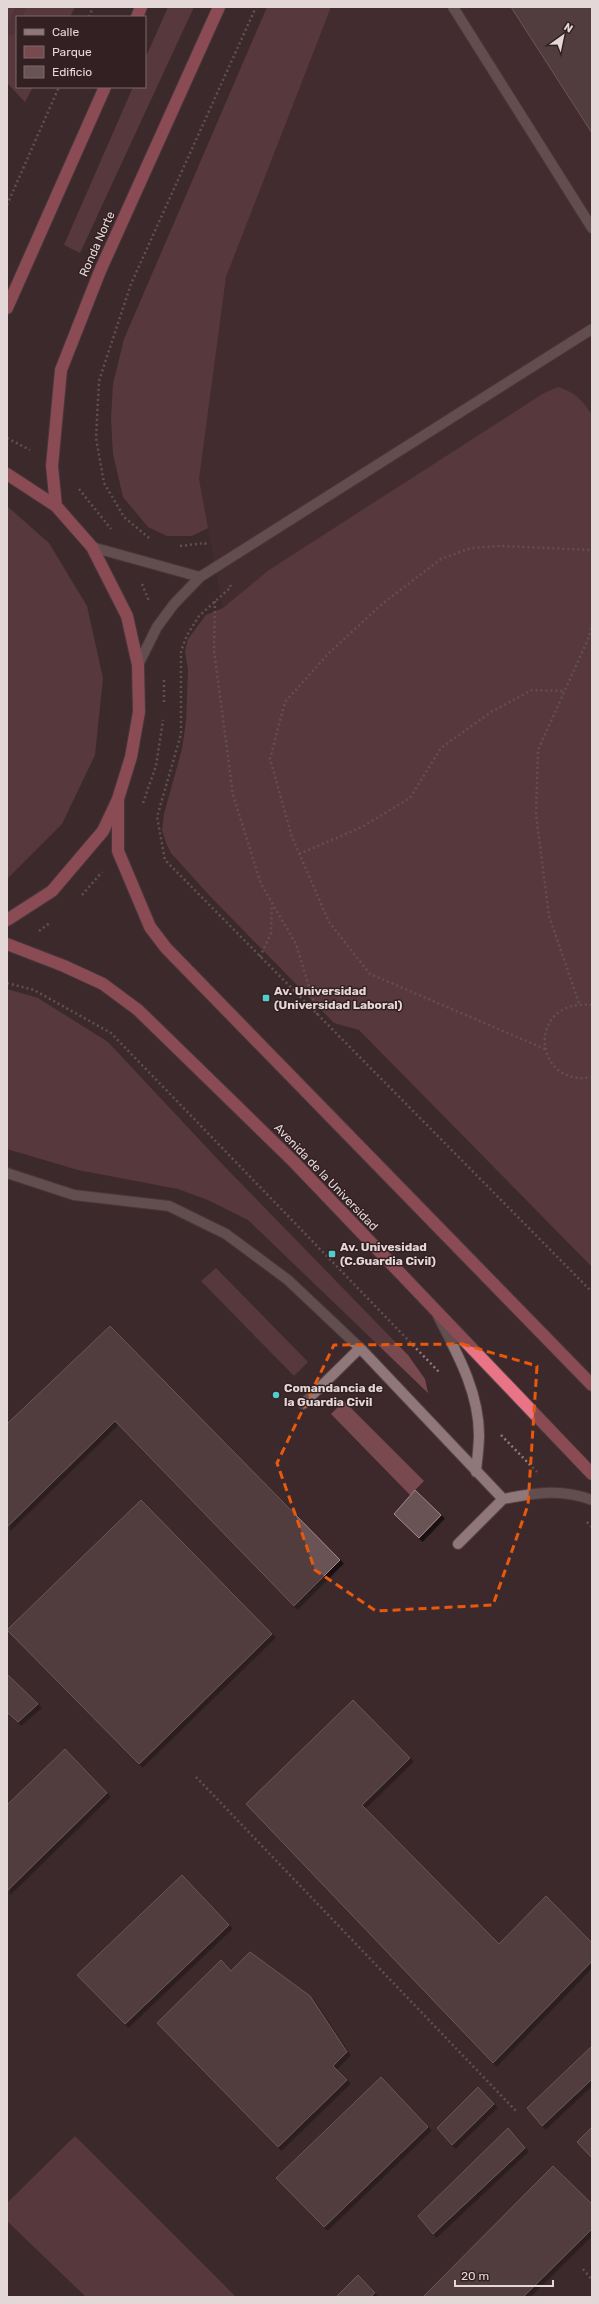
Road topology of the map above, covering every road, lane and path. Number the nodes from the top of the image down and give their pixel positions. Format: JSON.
{"nodes":[{"id":1,"x":218,"y":7,"type":"edge"},
{"id":2,"x":256,"y":7,"type":"edge"},
{"id":3,"x":453,"y":7,"type":"edge"},
{"id":4,"x":59,"y":88,"type":"edge"},
{"id":5,"x":105,"y":88,"type":"edge"},
{"id":6,"x":7,"y":205,"type":"edge"},
{"id":7,"x":592,"y":228,"type":"edge"},
{"id":8,"x":7,"y":308,"type":"edge"},
{"id":9,"x":591,"y":332,"type":"edge"},
{"id":10,"x":7,"y":438,"type":"edge"},
{"id":11,"x":52,"y":466,"type":"junction"},
{"id":12,"x":7,"y":474,"type":"edge"},
{"id":13,"x":56,"y":506,"type":"junction"},
{"id":14,"x":150,"y":539,"type":"dead end"},
{"id":15,"x":175,"y":546,"type":"dead end"},
{"id":16,"x":92,"y":547,"type":"junction"},
{"id":17,"x":592,"y":550,"type":"edge"},
{"id":18,"x":130,"y":557,"type":"junction"},
{"id":19,"x":219,"y":565,"type":"junction"},
{"id":20,"x":200,"y":577,"type":"junction"},
{"id":21,"x":215,"y":601,"type":"junction"},
{"id":22,"x":592,"y":624,"type":"edge"},
{"id":23,"x":157,"y":627,"type":"junction"},
{"id":24,"x":138,"y":665,"type":"junction"},
{"id":25,"x":164,"y":676,"type":"dead end"},
{"id":26,"x":565,"y":691,"type":"junction"},
{"id":27,"x":164,"y":711,"type":"dead end"},
{"id":28,"x":163,"y":718,"type":"dead end"},
{"id":29,"x":118,"y":799,"type":"junction"},
{"id":30,"x":142,"y":806,"type":"dead end"},
{"id":31,"x":118,"y":851,"type":"junction"},
{"id":32,"x":299,"y":854,"type":"junction"},
{"id":33,"x":78,"y":899,"type":"dead end"},
{"id":34,"x":272,"y":903,"type":"junction"},
{"id":35,"x":7,"y":920,"type":"edge"},
{"id":36,"x":52,"y":921,"type":"dead end"},
{"id":37,"x":10,"y":945,"type":"edge"},
{"id":38,"x":260,"y":957,"type":"junction"},
{"id":39,"x":7,"y":983,"type":"edge"},
{"id":40,"x":579,"y":1004,"type":"junction"},
{"id":41,"x":592,"y":1005,"type":"edge"},
{"id":42,"x":318,"y":1017,"type":"junction"},
{"id":43,"x":545,"y":1049,"type":"junction"},
{"id":44,"x":592,"y":1077,"type":"edge"},
{"id":45,"x":7,"y":1173,"type":"edge"},
{"id":46,"x":592,"y":1292,"type":"edge"},
{"id":47,"x":433,"y":1307,"type":"junction"},
{"id":48,"x":360,"y":1348,"type":"junction"},
{"id":49,"x":441,"y":1374,"type":"dead end"},
{"id":50,"x":592,"y":1385,"type":"edge"},
{"id":51,"x":303,"y":1404,"type":"dead end"},
{"id":52,"x":477,"y":1410,"type":"junction"},
{"id":53,"x":476,"y":1472,"type":"junction"},
{"id":54,"x":592,"y":1474,"type":"edge"},
{"id":55,"x":558,"y":1494,"type":"junction"},
{"id":56,"x":503,"y":1499,"type":"junction"},
{"id":57,"x":592,"y":1500,"type":"edge"},
{"id":58,"x":592,"y":1527,"type":"edge"},
{"id":59,"x":458,"y":1544,"type":"dead end"},
{"id":60,"x":196,"y":1777,"type":"dead end"},
{"id":61,"x":516,"y":2111,"type":"dead end"},
{"id":62,"x":583,"y":2269,"type":"dead end"},
{"id":63,"x":592,"y":2280,"type":"edge"}],
"edges":[{"from":1,"to":11,"type":"highway","name":"Ronda Norte"},
{"from":2,"to":14,"type":"path"},
{"from":3,"to":7,"type":"lane"},
{"from":4,"to":6,"type":"path"},
{"from":5,"to":8,"type":"highway"},
{"from":9,"to":19,"type":"lane"},
{"from":10,"to":11,"type":"path"},
{"from":11,"to":13,"type":"highway","name":"Ronda Norte"},
{"from":11,"to":18,"type":"path"},
{"from":12,"to":13,"type":"highway"},
{"from":13,"to":16,"type":"highway"},
{"from":15,"to":19,"type":"path"},
{"from":16,"to":18,"type":"lane"},
{"from":16,"to":24,"type":"highway"},
{"from":17,"to":32,"type":"path"},
{"from":18,"to":20,"type":"lane"},
{"from":18,"to":23,"type":"path"},
{"from":19,"to":20,"type":"lane"},
{"from":19,"to":21,"type":"path"},
{"from":20,"to":23,"type":"lane"},
{"from":21,"to":34,"type":"path"},
{"from":21,"to":38,"type":"path"},
{"from":22,"to":26,"type":"path"},
{"from":23,"to":24,"type":"lane"},
{"from":24,"to":29,"type":"highway"},
{"from":25,"to":27,"type":"path"},
{"from":26,"to":32,"type":"path"},
{"from":26,"to":40,"type":"path"},
{"from":28,"to":30,"type":"path"},
{"from":29,"to":31,"type":"highway"},
{"from":29,"to":35,"type":"highway"},
{"from":31,"to":33,"type":"path"},
{"from":31,"to":50,"type":"highway"},
{"from":32,"to":43,"type":"path"},
{"from":34,"to":38,"type":"path"},
{"from":34,"to":42,"type":"path"},
{"from":36,"to":37,"type":"path"},
{"from":37,"to":47,"type":"highway","name":"Avenida de la Universidad"},
{"from":38,"to":42,"type":"path"},
{"from":39,"to":49,"type":"path"},
{"from":40,"to":41,"type":"path"},
{"from":40,"to":43,"type":"path"},
{"from":42,"to":46,"type":"path"},
{"from":43,"to":44,"type":"path"},
{"from":45,"to":48,"type":"lane"},
{"from":47,"to":52,"type":"lane"},
{"from":47,"to":54,"type":"highway","name":"Avenida de la Universidad"},
{"from":48,"to":51,"type":"lane"},
{"from":48,"to":53,"type":"lane"},
{"from":52,"to":53,"type":"lane"},
{"from":52,"to":55,"type":"path"},
{"from":53,"to":56,"type":"lane"},
{"from":55,"to":56,"type":"lane"},
{"from":55,"to":57,"type":"lane"},
{"from":55,"to":58,"type":"path"},
{"from":56,"to":59,"type":"lane"},
{"from":60,"to":61,"type":"path"},
{"from":62,"to":63,"type":"path"}]}
